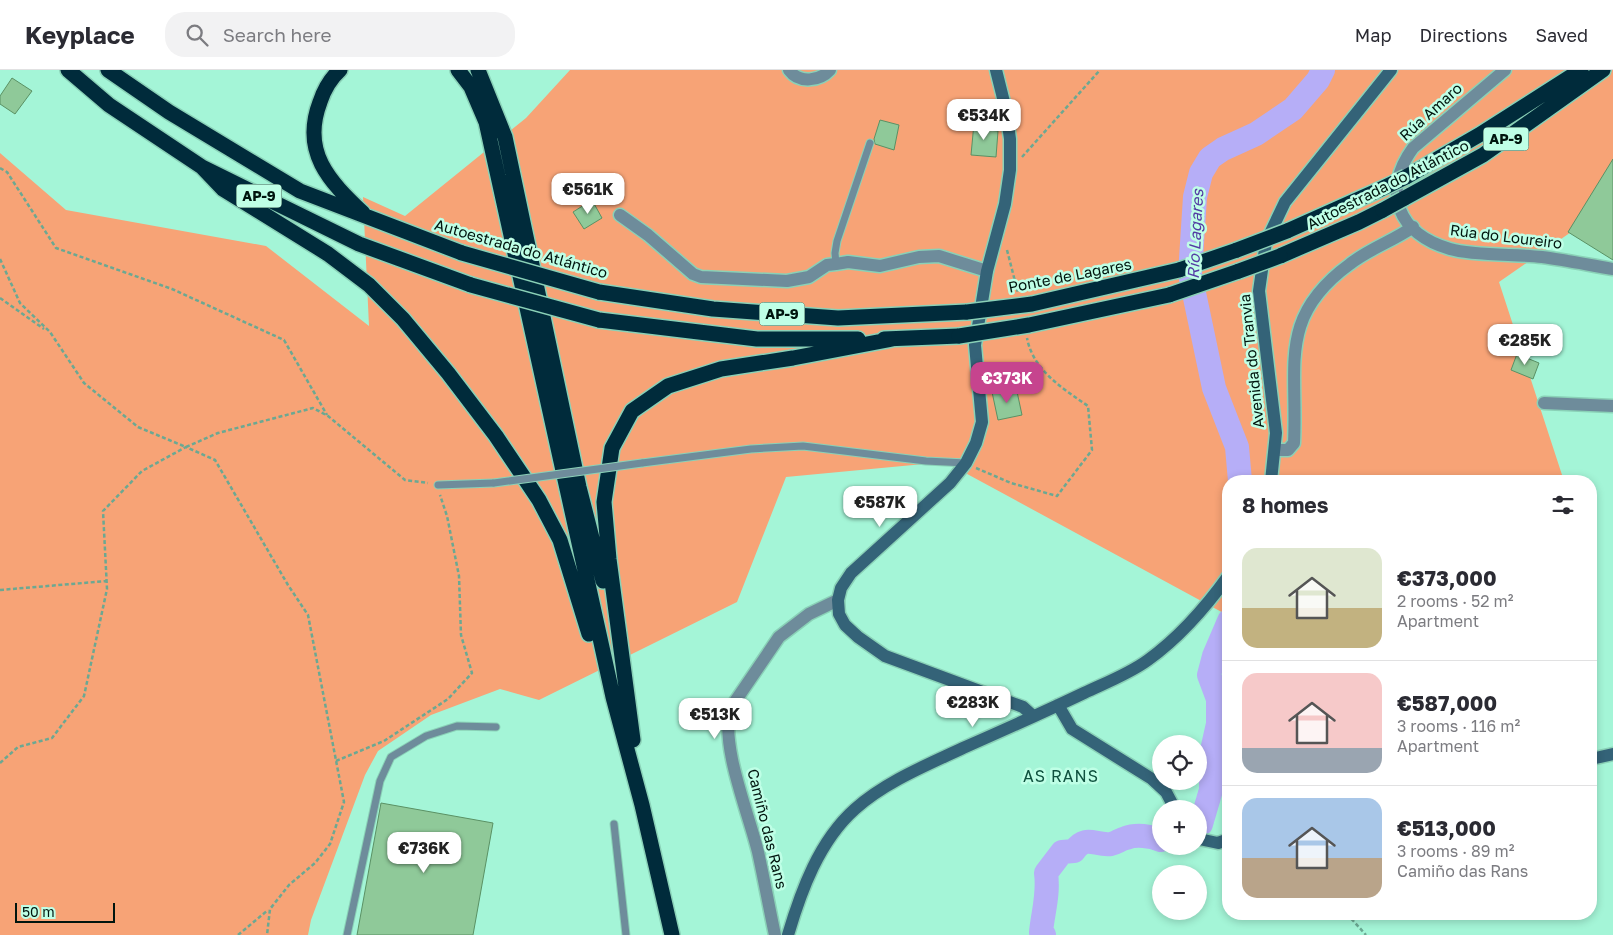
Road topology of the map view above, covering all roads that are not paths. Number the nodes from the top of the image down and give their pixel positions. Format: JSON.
{"nodes":[{"id":1,"x":68,"y":70,"type":"edge"},
{"id":2,"x":108,"y":70,"type":"edge"},
{"id":3,"x":340,"y":70,"type":"edge"},
{"id":4,"x":458,"y":70,"type":"edge"},
{"id":5,"x":478,"y":70,"type":"edge"},
{"id":6,"x":790,"y":70,"type":"edge"},
{"id":7,"x":830,"y":70,"type":"edge"},
{"id":8,"x":996,"y":70,"type":"edge"},
{"id":9,"x":1391,"y":70,"type":"edge"},
{"id":10,"x":1505,"y":70,"type":"edge"},
{"id":11,"x":1582,"y":70,"type":"edge"},
{"id":12,"x":1603,"y":70,"type":"edge"},
{"id":13,"x":870,"y":143,"type":"dead end"},
{"id":14,"x":202,"y":167,"type":"junction"},
{"id":15,"x":620,"y":215,"type":"dead end"},
{"id":16,"x":1404,"y":218,"type":"joint"},
{"id":17,"x":370,"y":219,"type":"junction"},
{"id":18,"x":1413,"y":227,"type":"junction"},
{"id":19,"x":836,"y":264,"type":"junction"},
{"id":20,"x":1613,"y":269,"type":"edge"},
{"id":21,"x":1179,"y":270,"type":"joint"},
{"id":22,"x":987,"y":271,"type":"junction"},
{"id":23,"x":967,"y":312,"type":"joint"},
{"id":24,"x":893,"y":339,"type":"junction"},
{"id":25,"x":1544,"y":403,"type":"dead end"},
{"id":26,"x":1613,"y":406,"type":"edge"},
{"id":27,"x":1275,"y":450,"type":"junction"},
{"id":28,"x":966,"y":463,"type":"junction"},
{"id":29,"x":1272,"y":475,"type":"edge"},
{"id":30,"x":438,"y":485,"type":"road end"},
{"id":31,"x":1222,"y":584,"type":"edge"},
{"id":32,"x":838,"y":600,"type":"junction"},
{"id":33,"x":620,"y":646,"type":"junction"},
{"id":34,"x":613,"y":697,"type":"junction"},
{"id":35,"x":1058,"y":705,"type":"junction"},
{"id":36,"x":1033,"y":716,"type":"junction"},
{"id":37,"x":496,"y":728,"type":"dead end"},
{"id":38,"x":1613,"y":754,"type":"edge"},
{"id":39,"x":1597,"y":758,"type":"edge"},
{"id":40,"x":1170,"y":800,"type":"edge"},
{"id":41,"x":642,"y":805,"type":"junction"},
{"id":42,"x":614,"y":824,"type":"dead end"},
{"id":43,"x":1207,"y":841,"type":"edge"},
{"id":44,"x":1222,"y":842,"type":"edge"},
{"id":45,"x":347,"y":935,"type":"edge"},
{"id":46,"x":626,"y":935,"type":"edge"},
{"id":47,"x":672,"y":935,"type":"edge"},
{"id":48,"x":775,"y":935,"type":"edge"},
{"id":49,"x":788,"y":935,"type":"edge"}],
"edges":[{"from":1,"to":14,"type":"highway","number":"AP-9"},
{"from":2,"to":17,"type":"highway","name":"Autoestrada do Atlántico","number":"AP-9"},
{"from":3,"to":17,"type":"highway"},
{"from":4,"to":34,"type":"highway"},
{"from":5,"to":33,"type":"highway"},
{"from":6,"to":7,"type":"street"},
{"from":8,"to":22,"type":"main road"},
{"from":9,"to":27,"type":"main road","name":"Avenida do Tranvia"},
{"from":10,"to":16,"type":"street","name":"Rúa Amaro"},
{"from":11,"to":21,"type":"highway","name":"Autoestrada do Atlántico","number":"AP-9","bridge":true},
{"from":12,"to":24,"type":"highway","name":"Autoestrada do Atlántico","number":"AP-9","bridge":true},
{"from":13,"to":19,"type":"lane"},
{"from":14,"to":24,"type":"highway","number":"AP-9","bridge":true},
{"from":14,"to":34,"type":"highway"},
{"from":15,"to":19,"type":"street"},
{"from":16,"to":18,"type":"street","name":"Rúa do Loureiro"},
{"from":17,"to":23,"type":"highway","name":"Autoestrada do Atlántico","number":"AP-9","bridge":true},
{"from":18,"to":20,"type":"street","name":"Rúa do Loureiro"},
{"from":18,"to":27,"type":"street"},
{"from":19,"to":22,"type":"street"},
{"from":21,"to":23,"type":"highway","name":"Ponte de Lagares","number":"AP-9","bridge":true},
{"from":22,"to":28,"type":"main road"},
{"from":24,"to":33,"type":"highway"},
{"from":25,"to":26,"type":"street"},
{"from":27,"to":29,"type":"main road","name":"Avenida do Tranvia"},
{"from":28,"to":30,"type":"lane","bridge":true},
{"from":28,"to":32,"type":"main road"},
{"from":31,"to":35,"type":"main road"},
{"from":32,"to":36,"type":"main road"},
{"from":32,"to":48,"type":"street","name":"Camiño das Rans"},
{"from":33,"to":41,"type":"highway"},
{"from":34,"to":41,"type":"highway"},
{"from":35,"to":36,"type":"main road"},
{"from":35,"to":40,"type":"main road"},
{"from":36,"to":49,"type":"main road"},
{"from":37,"to":45,"type":"lane"},
{"from":38,"to":39,"type":"main road"},
{"from":41,"to":47,"type":"highway"},
{"from":42,"to":46,"type":"lane"},
{"from":43,"to":44,"type":"main road"}]}
